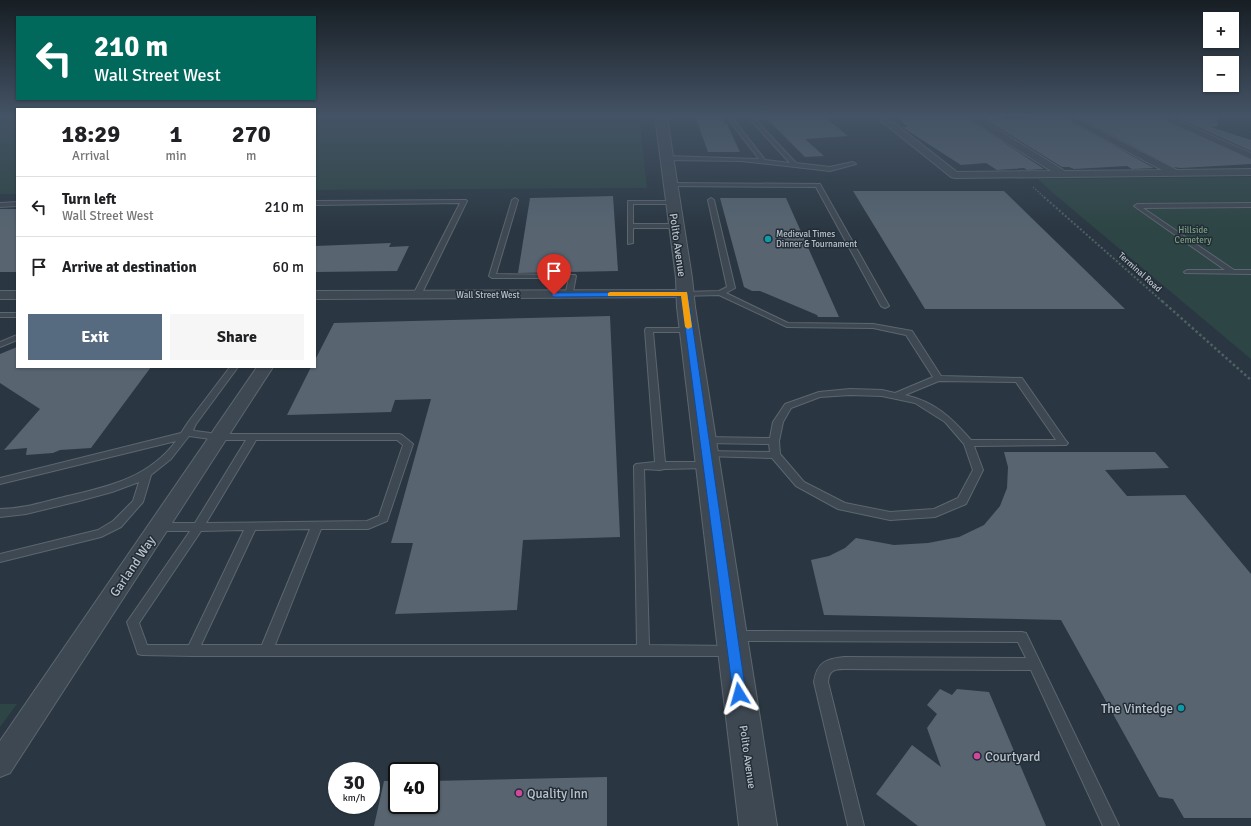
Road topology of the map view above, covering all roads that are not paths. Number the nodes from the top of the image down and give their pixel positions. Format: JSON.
{"nodes":[{"id":1,"x":666,"y":155,"type":"edge"},
{"id":2,"x":757,"y":155,"type":"edge"},
{"id":3,"x":785,"y":155,"type":"edge"},
{"id":4,"x":929,"y":155,"type":"edge"},
{"id":5,"x":1031,"y":155,"type":"edge"},
{"id":6,"x":1141,"y":155,"type":"edge"},
{"id":7,"x":666,"y":158,"type":"junction"},
{"id":8,"x":763,"y":162,"type":"junction"},
{"id":9,"x":853,"y":164,"type":"dead end"},
{"id":10,"x":795,"y":165,"type":"junction"},
{"id":11,"x":1251,"y":172,"type":"edge"},
{"id":12,"x":1177,"y":173,"type":"junction"},
{"id":13,"x":1063,"y":174,"type":"junction"},
{"id":14,"x":670,"y":185,"type":"junction"},
{"id":15,"x":515,"y":200,"type":"dead end"},
{"id":16,"x":711,"y":200,"type":"dead end"},
{"id":17,"x":672,"y":202,"type":"junction"},
{"id":18,"x":316,"y":203,"type":"edge"},
{"id":19,"x":0,"y":204,"type":"edge"},
{"id":20,"x":16,"y":204,"type":"edge"},
{"id":21,"x":1251,"y":205,"type":"edge"},
{"id":22,"x":630,"y":226,"type":"junction"},
{"id":23,"x":676,"y":226,"type":"junction"},
{"id":24,"x":630,"y":243,"type":"dead end"},
{"id":25,"x":1187,"y":272,"type":"dead end"},
{"id":26,"x":1232,"y":272,"type":"junction"},
{"id":27,"x":1251,"y":272,"type":"edge"},
{"id":28,"x":0,"y":294,"type":"edge"},
{"id":29,"x":684,"y":294,"type":"junction"},
{"id":30,"x":720,"y":294,"type":"junction"},
{"id":31,"x":16,"y":295,"type":"edge"},
{"id":32,"x":316,"y":295,"type":"edge"},
{"id":33,"x":570,"y":295,"type":"junction"},
{"id":34,"x":417,"y":296,"type":"junction"},
{"id":35,"x":885,"y":306,"type":"dead end"},
{"id":36,"x":16,"y":315,"type":"edge"},
{"id":37,"x":2,"y":316,"type":"edge"},
{"id":38,"x":689,"y":330,"type":"junction"},
{"id":39,"x":16,"y":337,"type":"edge"},
{"id":40,"x":0,"y":345,"type":"edge"},
{"id":41,"x":233,"y":368,"type":"edge"},
{"id":42,"x":264,"y":368,"type":"edge"},
{"id":43,"x":938,"y":378,"type":"junction"},
{"id":44,"x":896,"y":396,"type":"junction"},
{"id":45,"x":186,"y":434,"type":"junction"},
{"id":46,"x":218,"y":437,"type":"junction"},
{"id":47,"x":254,"y":437,"type":"junction"},
{"id":48,"x":774,"y":441,"type":"junction"},
{"id":49,"x":968,"y":443,"type":"junction"},
{"id":50,"x":706,"y":453,"type":"junction"},
{"id":51,"x":775,"y":455,"type":"junction"},
{"id":52,"x":660,"y":466,"type":"junction"},
{"id":53,"x":146,"y":474,"type":"junction"},
{"id":54,"x":0,"y":481,"type":"edge"},
{"id":55,"x":0,"y":513,"type":"edge"},
{"id":56,"x":252,"y":525,"type":"junction"},
{"id":57,"x":317,"y":525,"type":"junction"},
{"id":58,"x":158,"y":527,"type":"junction"},
{"id":59,"x":198,"y":527,"type":"junction"},
{"id":60,"x":0,"y":558,"type":"edge"},
{"id":61,"x":732,"y":643,"type":"junction"},
{"id":62,"x":192,"y":651,"type":"junction"},
{"id":63,"x":266,"y":651,"type":"junction"},
{"id":64,"x":643,"y":651,"type":"junction"},
{"id":65,"x":1034,"y":664,"type":"junction"},
{"id":66,"x":0,"y":764,"type":"edge"},
{"id":67,"x":758,"y":826,"type":"edge"},
{"id":68,"x":856,"y":826,"type":"edge"},
{"id":69,"x":1111,"y":826,"type":"edge"}],
"edges":[{"from":1,"to":7,"type":"street","name":"Polito Avenue"},
{"from":2,"to":8,"type":"lane"},
{"from":3,"to":10,"type":"lane"},
{"from":4,"to":13,"type":"street"},
{"from":5,"to":13,"type":"street"},
{"from":6,"to":12,"type":"street"},
{"from":7,"to":8,"type":"lane"},
{"from":7,"to":14,"type":"street","name":"Polito Avenue"},
{"from":8,"to":10,"type":"lane"},
{"from":9,"to":10,"type":"lane"},
{"from":11,"to":12,"type":"street"},
{"from":12,"to":13,"type":"street"},
{"from":14,"to":17,"type":"street","name":"Polito Avenue"},
{"from":14,"to":35,"type":"lane"},
{"from":15,"to":33,"type":"lane"},
{"from":16,"to":30,"type":"lane"},
{"from":17,"to":22,"type":"lane"},
{"from":17,"to":23,"type":"street","name":"Polito Avenue"},
{"from":18,"to":34,"type":"lane"},
{"from":19,"to":20,"type":"lane"},
{"from":21,"to":26,"type":"lane"},
{"from":22,"to":23,"type":"lane"},
{"from":22,"to":24,"type":"lane"},
{"from":23,"to":29,"type":"street","name":"Polito Avenue"},
{"from":25,"to":26,"type":"lane"},
{"from":26,"to":27,"type":"lane"},
{"from":28,"to":31,"type":"street"},
{"from":29,"to":30,"type":"lane"},
{"from":29,"to":33,"type":"street","name":"Wall Street West"},
{"from":29,"to":38,"type":"street","name":"Polito Avenue"},
{"from":30,"to":43,"type":"lane"},
{"from":32,"to":34,"type":"street","name":"Wall Street West"},
{"from":33,"to":34,"type":"street","name":"Wall Street West"},
{"from":36,"to":37,"type":"lane"},
{"from":38,"to":50,"type":"street","name":"Polito Avenue"},
{"from":38,"to":52,"type":"lane"},
{"from":39,"to":40,"type":"lane"},
{"from":41,"to":45,"type":"lane"},
{"from":42,"to":46,"type":"street","name":"Garland Way"},
{"from":43,"to":44,"type":"lane"},
{"from":43,"to":49,"type":"lane"},
{"from":44,"to":48,"type":"lane"},
{"from":44,"to":49,"type":"lane"},
{"from":45,"to":46,"type":"lane"},
{"from":45,"to":53,"type":"lane"},
{"from":45,"to":54,"type":"lane"},
{"from":46,"to":47,"type":"lane"},
{"from":46,"to":58,"type":"street","name":"Garland Way"},
{"from":47,"to":57,"type":"lane"},
{"from":47,"to":59,"type":"lane"},
{"from":48,"to":50,"type":"lane"},
{"from":48,"to":51,"type":"lane"},
{"from":49,"to":51,"type":"lane"},
{"from":50,"to":51,"type":"lane"},
{"from":50,"to":52,"type":"lane"},
{"from":50,"to":61,"type":"street","name":"Polito Avenue"},
{"from":52,"to":64,"type":"lane"},
{"from":53,"to":55,"type":"lane"},
{"from":53,"to":60,"type":"lane"},
{"from":56,"to":57,"type":"lane"},
{"from":56,"to":59,"type":"lane"},
{"from":56,"to":62,"type":"lane"},
{"from":57,"to":63,"type":"lane"},
{"from":58,"to":59,"type":"lane"},
{"from":58,"to":66,"type":"street","name":"Garland Way"},
{"from":59,"to":62,"type":"lane"},
{"from":61,"to":64,"type":"lane"},
{"from":61,"to":65,"type":"lane"},
{"from":61,"to":67,"type":"street","name":"Polito Avenue"},
{"from":62,"to":63,"type":"lane"},
{"from":63,"to":64,"type":"lane"},
{"from":65,"to":68,"type":"lane"},
{"from":65,"to":69,"type":"lane"}]}
